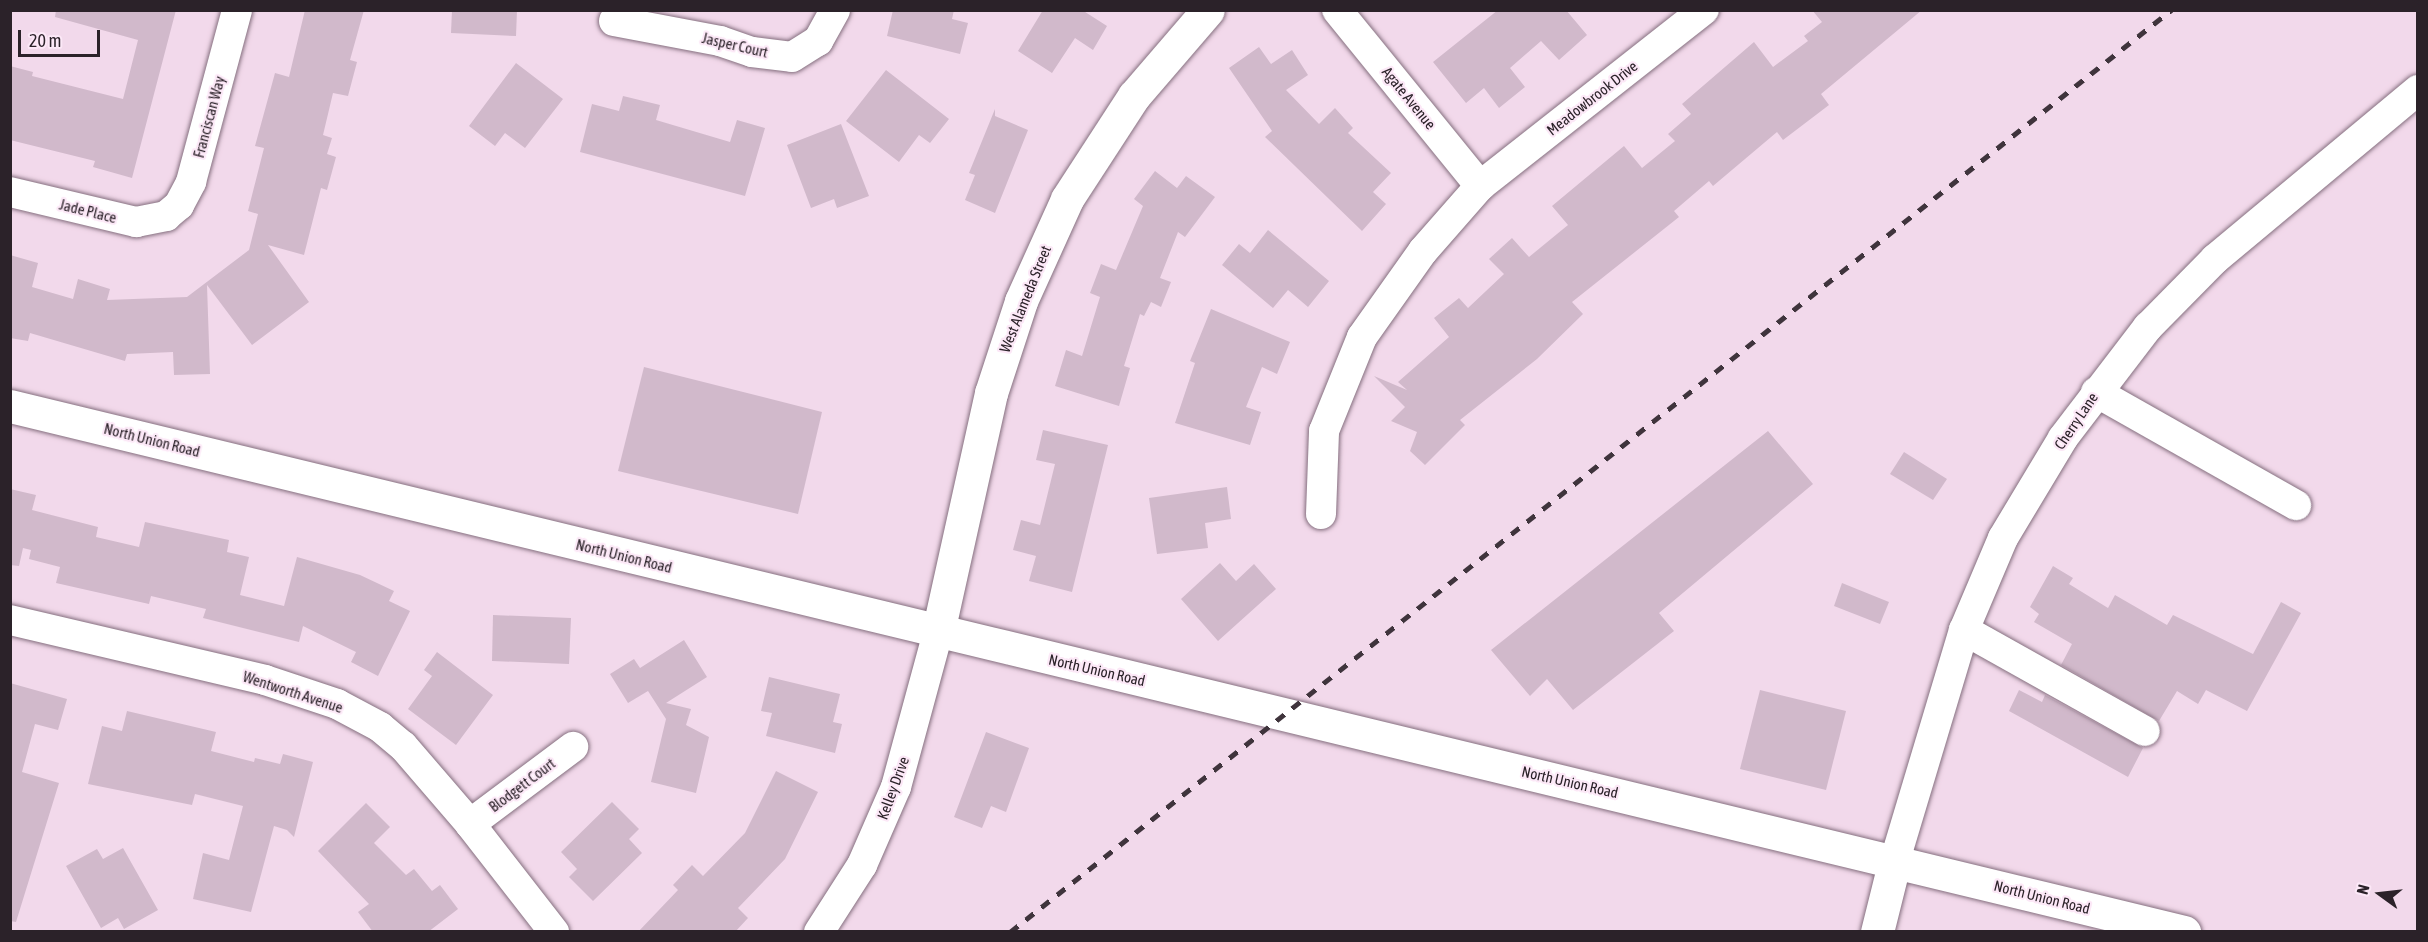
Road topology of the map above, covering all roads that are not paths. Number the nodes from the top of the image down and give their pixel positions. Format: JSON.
{"nodes":[{"id":1,"x":237,"y":10,"type":"edge"},
{"id":2,"x":835,"y":10,"type":"edge"},
{"id":3,"x":1208,"y":10,"type":"edge"},
{"id":4,"x":1337,"y":10,"type":"edge"},
{"id":5,"x":1704,"y":10,"type":"edge"},
{"id":6,"x":614,"y":21,"type":"dead end"},
{"id":7,"x":2418,"y":90,"type":"edge"},
{"id":8,"x":1480,"y":186,"type":"junction"},
{"id":9,"x":10,"y":192,"type":"edge"},
{"id":10,"x":166,"y":216,"type":"joint"},
{"id":11,"x":2096,"y":392,"type":"junction"},
{"id":12,"x":10,"y":406,"type":"edge"},
{"id":13,"x":2296,"y":505,"type":"dead end"},
{"id":14,"x":1321,"y":514,"type":"dead end"},
{"id":15,"x":10,"y":620,"type":"edge"},
{"id":16,"x":1964,"y":630,"type":"junction"},
{"id":17,"x":938,"y":632,"type":"junction"},
{"id":18,"x":2145,"y":731,"type":"dead end"},
{"id":19,"x":573,"y":747,"type":"dead end"},
{"id":20,"x":470,"y":824,"type":"junction"},
{"id":21,"x":1895,"y":860,"type":"junction"},
{"id":22,"x":554,"y":932,"type":"edge"},
{"id":23,"x":819,"y":932,"type":"edge"},
{"id":24,"x":1877,"y":932,"type":"edge"},
{"id":25,"x":2184,"y":932,"type":"edge"}],
"edges":[{"from":1,"to":10,"type":"street","name":"Franciscan Way"},
{"from":2,"to":6,"type":"street","name":"Jasper Court"},
{"from":3,"to":17,"type":"street","name":"West Alameda Street"},
{"from":4,"to":8,"type":"street","name":"Agate Avenue"},
{"from":5,"to":8,"type":"street","name":"Meadowbrook Drive"},
{"from":7,"to":11,"type":"street","name":"Cherry Lane"},
{"from":8,"to":14,"type":"street","name":"Meadowbrook Drive"},
{"from":9,"to":10,"type":"street","name":"Jade Place"},
{"from":11,"to":13,"type":"street"},
{"from":11,"to":16,"type":"street","name":"Cherry Lane"},
{"from":12,"to":17,"type":"street","name":"North Union Road"},
{"from":15,"to":20,"type":"street","name":"Wentworth Avenue"},
{"from":16,"to":18,"type":"street"},
{"from":16,"to":21,"type":"street","name":"Cherry Lane"},
{"from":17,"to":21,"type":"street","name":"North Union Road"},
{"from":17,"to":23,"type":"street","name":"Kelley Drive"},
{"from":19,"to":20,"type":"street","name":"Blodgett Court"},
{"from":20,"to":22,"type":"street","name":"Wentworth Avenue"},
{"from":21,"to":24,"type":"street"},
{"from":21,"to":25,"type":"street","name":"North Union Road"}]}
